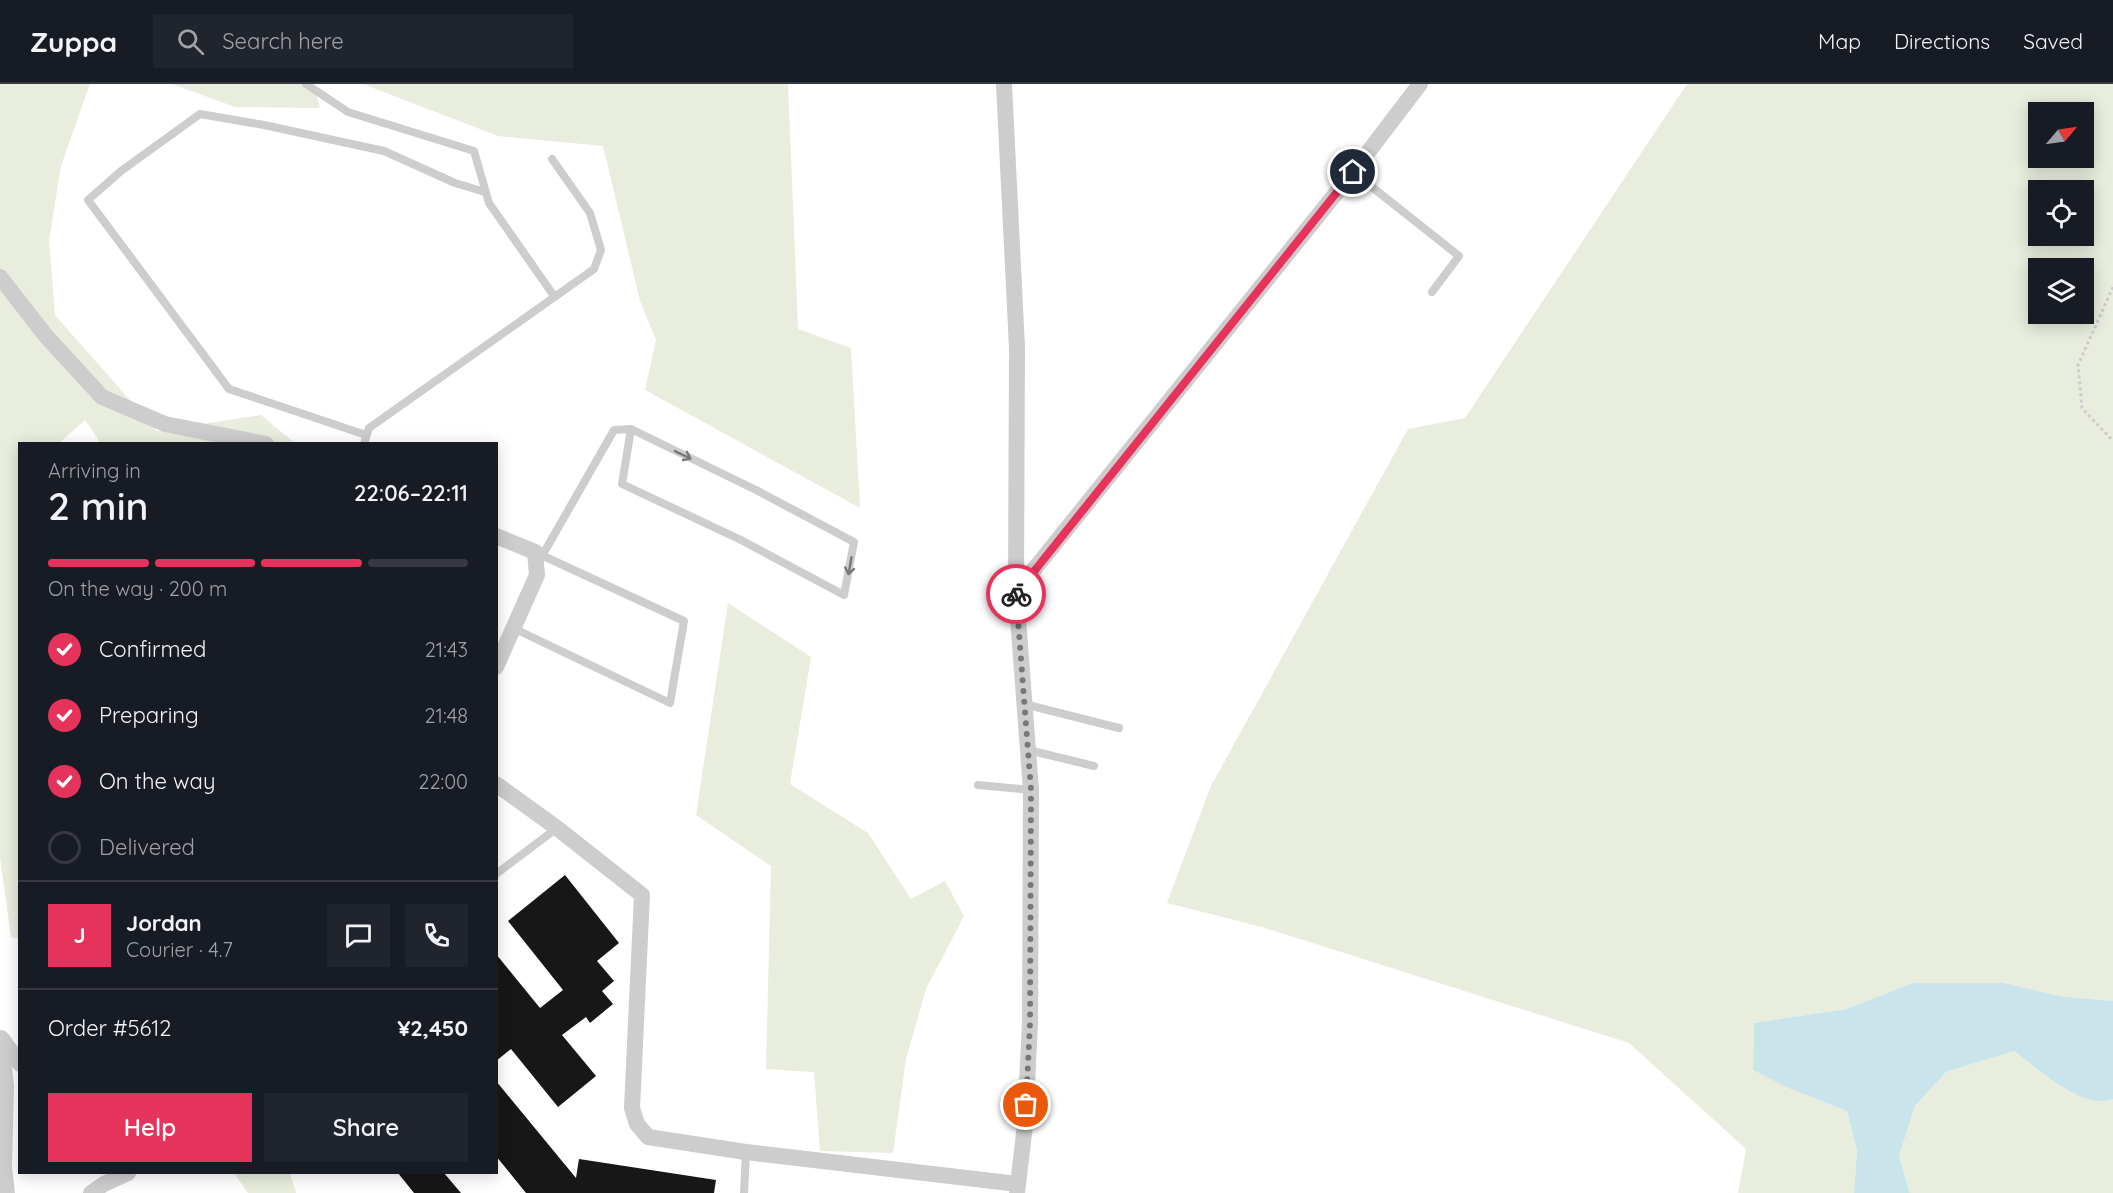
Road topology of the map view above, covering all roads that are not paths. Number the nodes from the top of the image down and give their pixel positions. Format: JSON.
{"nodes":[{"id":1,"x":306,"y":84,"type":"edge"},
{"id":2,"x":1004,"y":84,"type":"edge"},
{"id":3,"x":1420,"y":84,"type":"edge"},
{"id":4,"x":552,"y":159,"type":"dead end"},
{"id":5,"x":1353,"y":172,"type":"junction"},
{"id":6,"x":485,"y":192,"type":"junction"},
{"id":7,"x":0,"y":277,"type":"edge"},
{"id":8,"x":1432,"y":292,"type":"dead end"},
{"id":9,"x":554,"y":296,"type":"junction"},
{"id":10,"x":631,"y":429,"type":"junction"},
{"id":11,"x":365,"y":440,"type":"edge"},
{"id":12,"x":256,"y":442,"type":"edge"},
{"id":13,"x":498,"y":537,"type":"edge"},
{"id":14,"x":538,"y":554,"type":"junction"},
{"id":15,"x":1016,"y":592,"type":"junction"},
{"id":16,"x":513,"y":628,"type":"junction"},
{"id":17,"x":498,"y":663,"type":"edge"},
{"id":18,"x":1024,"y":704,"type":"junction"},
{"id":19,"x":1119,"y":728,"type":"dead end"},
{"id":20,"x":1028,"y":750,"type":"junction"},
{"id":21,"x":1094,"y":766,"type":"dead end"},
{"id":22,"x":498,"y":785,"type":"edge"},
{"id":23,"x":978,"y":785,"type":"dead end"},
{"id":24,"x":1031,"y":790,"type":"junction"},
{"id":25,"x":557,"y":828,"type":"junction"},
{"id":26,"x":498,"y":872,"type":"edge"},
{"id":27,"x":0,"y":1033,"type":"edge"},
{"id":28,"x":18,"y":1061,"type":"edge"},
{"id":29,"x":746,"y":1152,"type":"junction"},
{"id":30,"x":125,"y":1174,"type":"edge"},
{"id":31,"x":97,"y":1183,"type":"edge"},
{"id":32,"x":1017,"y":1188,"type":"edge"},
{"id":33,"x":7,"y":1193,"type":"edge"},
{"id":34,"x":744,"y":1193,"type":"edge"}],
"edges":[{"from":1,"to":6,"type":"lane"},
{"from":2,"to":15,"type":"street"},
{"from":3,"to":5,"type":"street"},
{"from":4,"to":9,"type":"lane"},
{"from":5,"to":8,"type":"lane"},
{"from":5,"to":15,"type":"street"},
{"from":6,"to":9,"type":"lane"},
{"from":6,"to":11,"type":"lane"},
{"from":7,"to":12,"type":"street"},
{"from":9,"to":11,"type":"lane"},
{"from":10,"to":10,"type":"lane","one_way":true},
{"from":10,"to":14,"type":"lane"},
{"from":13,"to":14,"type":"street"},
{"from":14,"to":16,"type":"street"},
{"from":14,"to":16,"type":"lane"},
{"from":15,"to":18,"type":"street"},
{"from":16,"to":17,"type":"street"},
{"from":18,"to":19,"type":"lane"},
{"from":18,"to":20,"type":"street"},
{"from":20,"to":21,"type":"lane"},
{"from":20,"to":24,"type":"street"},
{"from":22,"to":25,"type":"street"},
{"from":23,"to":24,"type":"lane"},
{"from":24,"to":32,"type":"street"},
{"from":25,"to":26,"type":"lane"},
{"from":25,"to":29,"type":"street"},
{"from":27,"to":28,"type":"street"},
{"from":27,"to":33,"type":"street"},
{"from":29,"to":32,"type":"street"},
{"from":29,"to":34,"type":"lane"},
{"from":30,"to":31,"type":"street"}]}
